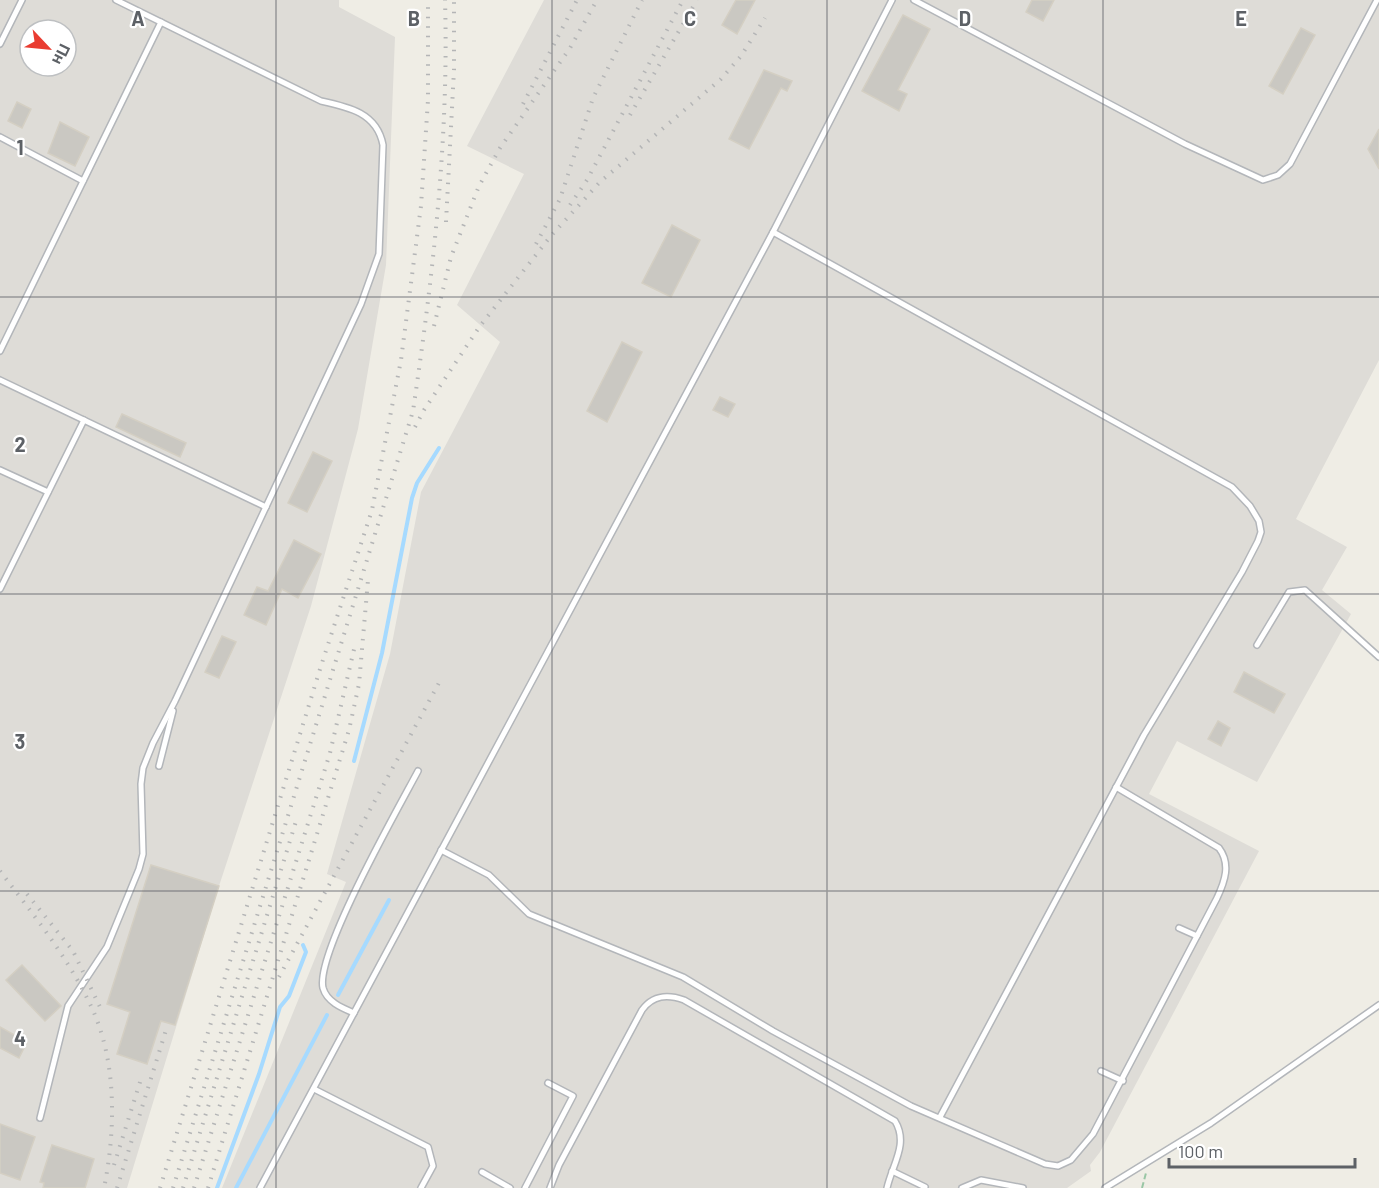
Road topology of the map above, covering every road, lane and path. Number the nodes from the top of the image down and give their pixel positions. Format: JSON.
{"nodes":[{"id":1,"x":22,"y":0,"type":"edge"},
{"id":2,"x":116,"y":0,"type":"edge"},
{"id":3,"x":892,"y":0,"type":"edge"},
{"id":4,"x":914,"y":0,"type":"edge"},
{"id":5,"x":1377,"y":0,"type":"edge"},
{"id":6,"x":160,"y":22,"type":"junction"},
{"id":7,"x":0,"y":44,"type":"edge"},
{"id":8,"x":0,"y":137,"type":"edge"},
{"id":9,"x":83,"y":181,"type":"junction"},
{"id":10,"x":773,"y":232,"type":"junction"},
{"id":11,"x":0,"y":351,"type":"edge"},
{"id":12,"x":0,"y":380,"type":"edge"},
{"id":13,"x":84,"y":420,"type":"junction"},
{"id":14,"x":0,"y":470,"type":"edge"},
{"id":15,"x":48,"y":492,"type":"junction"},
{"id":16,"x":266,"y":507,"type":"junction"},
{"id":17,"x":0,"y":589,"type":"edge"},
{"id":18,"x":1257,"y":645,"type":"dead end"},
{"id":19,"x":1379,"y":657,"type":"edge"},
{"id":20,"x":176,"y":701,"type":"junction"},
{"id":21,"x":159,"y":766,"type":"dead end"},
{"id":22,"x":418,"y":771,"type":"dead end"},
{"id":23,"x":1116,"y":787,"type":"junction"},
{"id":24,"x":441,"y":850,"type":"junction"},
{"id":25,"x":1179,"y":928,"type":"dead end"},
{"id":26,"x":1197,"y":936,"type":"junction"},
{"id":27,"x":1379,"y":1005,"type":"edge"},
{"id":28,"x":354,"y":1013,"type":"junction"},
{"id":29,"x":1101,"y":1071,"type":"dead end"},
{"id":30,"x":1123,"y":1081,"type":"junction"},
{"id":31,"x":548,"y":1083,"type":"dead end"},
{"id":32,"x":314,"y":1089,"type":"junction"},
{"id":33,"x":940,"y":1117,"type":"junction"},
{"id":34,"x":40,"y":1118,"type":"dead end"},
{"id":35,"x":1147,"y":1164,"type":"junction"},
{"id":36,"x":892,"y":1171,"type":"junction"},
{"id":37,"x":482,"y":1172,"type":"dead end"},
{"id":38,"x":260,"y":1188,"type":"edge"},
{"id":39,"x":421,"y":1188,"type":"edge"},
{"id":40,"x":510,"y":1188,"type":"edge"},
{"id":41,"x":525,"y":1188,"type":"edge"},
{"id":42,"x":550,"y":1188,"type":"edge"},
{"id":43,"x":887,"y":1188,"type":"edge"},
{"id":44,"x":925,"y":1188,"type":"edge"},
{"id":45,"x":962,"y":1188,"type":"edge"},
{"id":46,"x":1023,"y":1188,"type":"edge"},
{"id":47,"x":1106,"y":1188,"type":"edge"},
{"id":48,"x":1142,"y":1188,"type":"edge"}],
"edges":[{"from":1,"to":7,"type":"lane"},
{"from":2,"to":6,"type":"lane"},
{"from":3,"to":10,"type":"lane"},
{"from":4,"to":5,"type":"lane"},
{"from":6,"to":9,"type":"lane"},
{"from":6,"to":16,"type":"lane"},
{"from":8,"to":9,"type":"lane"},
{"from":9,"to":11,"type":"lane"},
{"from":10,"to":23,"type":"lane"},
{"from":10,"to":24,"type":"lane"},
{"from":12,"to":13,"type":"lane"},
{"from":13,"to":15,"type":"lane"},
{"from":13,"to":16,"type":"lane"},
{"from":14,"to":15,"type":"lane"},
{"from":15,"to":17,"type":"lane"},
{"from":16,"to":20,"type":"lane"},
{"from":18,"to":19,"type":"lane"},
{"from":20,"to":21,"type":"lane"},
{"from":20,"to":34,"type":"lane"},
{"from":22,"to":28,"type":"lane"},
{"from":23,"to":26,"type":"lane"},
{"from":23,"to":33,"type":"lane"},
{"from":24,"to":28,"type":"lane"},
{"from":24,"to":33,"type":"lane"},
{"from":25,"to":26,"type":"lane"},
{"from":26,"to":30,"type":"lane"},
{"from":27,"to":35,"type":"lane"},
{"from":28,"to":32,"type":"lane"},
{"from":29,"to":30,"type":"lane"},
{"from":30,"to":33,"type":"lane"},
{"from":31,"to":41,"type":"lane"},
{"from":32,"to":38,"type":"lane"},
{"from":32,"to":39,"type":"lane"},
{"from":35,"to":47,"type":"lane"},
{"from":35,"to":48,"type":"path"},
{"from":36,"to":42,"type":"lane"},
{"from":36,"to":43,"type":"lane"},
{"from":36,"to":44,"type":"lane"},
{"from":37,"to":40,"type":"lane"},
{"from":45,"to":46,"type":"lane"}]}
